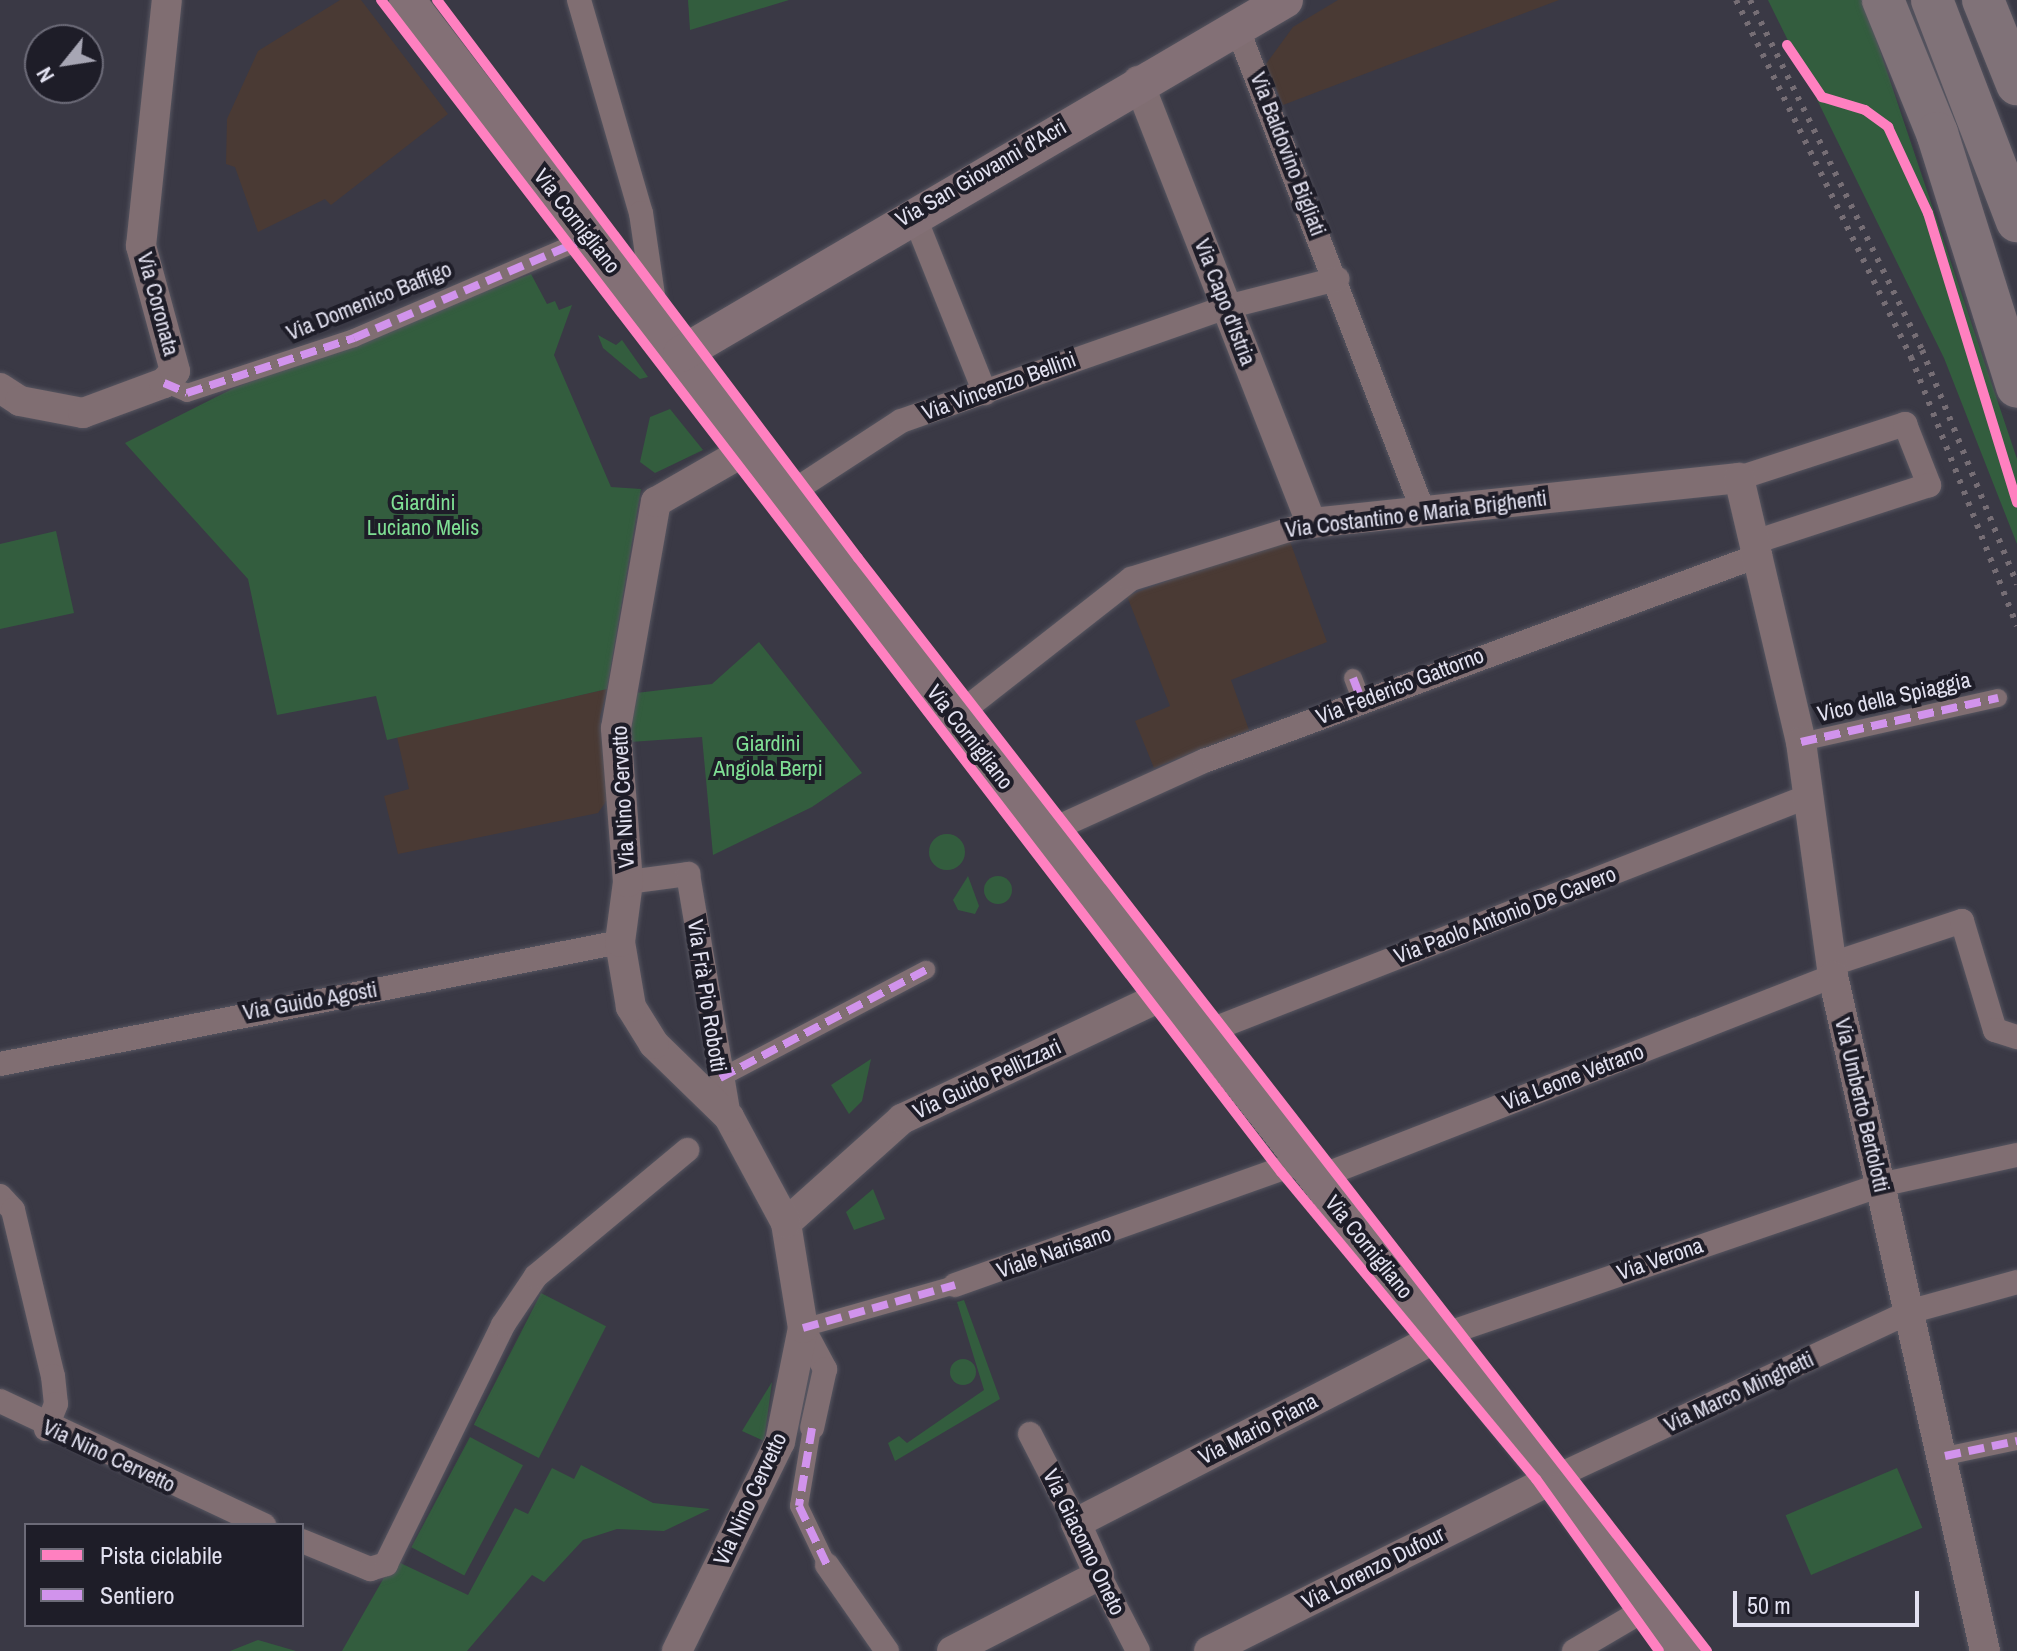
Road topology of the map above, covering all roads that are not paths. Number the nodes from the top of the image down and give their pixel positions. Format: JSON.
{"nodes":[{"id":1,"x":167,"y":0,"type":"edge"},
{"id":2,"x":407,"y":0,"type":"edge"},
{"id":3,"x":579,"y":0,"type":"edge"},
{"id":4,"x":1285,"y":0,"type":"edge"},
{"id":5,"x":1883,"y":0,"type":"edge"},
{"id":6,"x":1932,"y":0,"type":"edge"},
{"id":7,"x":1983,"y":0,"type":"edge"},
{"id":8,"x":1238,"y":30,"type":"junction"},
{"id":9,"x":1138,"y":81,"type":"junction"},
{"id":10,"x":2017,"y":84,"type":"edge"},
{"id":11,"x":2013,"y":211,"type":"edge"},
{"id":12,"x":913,"y":213,"type":"junction"},
{"id":13,"x":590,"y":237,"type":"junction"},
{"id":14,"x":1337,"y":279,"type":"junction"},
{"id":15,"x":1227,"y":307,"type":"junction"},
{"id":16,"x":657,"y":323,"type":"junction"},
{"id":17,"x":681,"y":354,"type":"junction"},
{"id":18,"x":164,"y":383,"type":"junction"},
{"id":19,"x":2017,"y":387,"type":"edge"},
{"id":20,"x":0,"y":388,"type":"edge"},
{"id":21,"x":985,"y":393,"type":"junction"},
{"id":22,"x":750,"y":448,"type":"junction"},
{"id":23,"x":1739,"y":478,"type":"junction"},
{"id":24,"x":786,"y":496,"type":"junction"},
{"id":25,"x":1423,"y":511,"type":"junction"},
{"id":26,"x":1311,"y":523,"type":"junction"},
{"id":27,"x":1759,"y":548,"type":"junction"},
{"id":28,"x":1353,"y":678,"type":"dead end"},
{"id":29,"x":1998,"y":698,"type":"dead end"},
{"id":30,"x":1362,"y":702,"type":"junction"},
{"id":31,"x":955,"y":717,"type":"junction"},
{"id":32,"x":1801,"y":742,"type":"junction"},
{"id":33,"x":1809,"y":796,"type":"junction"},
{"id":34,"x":1045,"y":833,"type":"junction"},
{"id":35,"x":628,"y":882,"type":"junction"},
{"id":36,"x":620,"y":942,"type":"junction"},
{"id":37,"x":926,"y":970,"type":"dead end"},
{"id":38,"x":1832,"y":970,"type":"junction"},
{"id":39,"x":1169,"y":993,"type":"junction"},
{"id":40,"x":2006,"y":1033,"type":"edge"},
{"id":41,"x":1201,"y":1034,"type":"junction"},
{"id":42,"x":0,"y":1064,"type":"edge"},
{"id":43,"x":720,"y":1078,"type":"junction"},
{"id":44,"x":729,"y":1117,"type":"junction"},
{"id":45,"x":687,"y":1150,"type":"dead end"},
{"id":46,"x":2017,"y":1155,"type":"edge"},
{"id":47,"x":1307,"y":1170,"type":"junction"},
{"id":48,"x":1880,"y":1185,"type":"junction"},
{"id":49,"x":0,"y":1196,"type":"edge"},
{"id":50,"x":786,"y":1223,"type":"junction"},
{"id":51,"x":2017,"y":1282,"type":"edge"},
{"id":52,"x":955,"y":1285,"type":"joint"},
{"id":53,"x":1912,"y":1311,"type":"junction"},
{"id":54,"x":803,"y":1328,"type":"junction"},
{"id":55,"x":1440,"y":1336,"type":"junction"},
{"id":56,"x":0,"y":1401,"type":"edge"},
{"id":57,"x":812,"y":1428,"type":"joint"},
{"id":58,"x":46,"y":1429,"type":"junction"},
{"id":59,"x":1030,"y":1434,"type":"dead end"},
{"id":60,"x":2017,"y":1441,"type":"edge"},
{"id":61,"x":1945,"y":1456,"type":"junction"},
{"id":62,"x":1552,"y":1479,"type":"junction"},
{"id":63,"x":259,"y":1523,"type":"edge"},
{"id":64,"x":1076,"y":1523,"type":"junction"},
{"id":65,"x":304,"y":1542,"type":"edge"},
{"id":66,"x":827,"y":1565,"type":"joint"},
{"id":67,"x":1099,"y":1575,"type":"junction"},
{"id":68,"x":1649,"y":1607,"type":"junction"},
{"id":69,"x":677,"y":1651,"type":"edge"},
{"id":70,"x":887,"y":1651,"type":"edge"},
{"id":71,"x":952,"y":1651,"type":"edge"},
{"id":72,"x":1138,"y":1651,"type":"edge"},
{"id":73,"x":1209,"y":1651,"type":"edge"},
{"id":74,"x":1574,"y":1651,"type":"edge"},
{"id":75,"x":1682,"y":1651,"type":"edge"},
{"id":76,"x":1985,"y":1651,"type":"edge"}],
"edges":[{"from":1,"to":18,"type":"street","name":"Via Coronata"},
{"from":2,"to":13,"type":"main road","name":"Via Cornigliano"},
{"from":3,"to":16,"type":"street"},
{"from":4,"to":8,"type":"main road","name":"Via San Giovanni d'Acri"},
{"from":5,"to":19,"type":"highway"},
{"from":6,"to":11,"type":"highway"},
{"from":7,"to":10,"type":"highway"},
{"from":8,"to":9,"type":"main road","name":"Via San Giovanni d'Acri"},
{"from":8,"to":14,"type":"street","name":"Via Baldovino Bigliati"},
{"from":9,"to":12,"type":"main road","name":"Via San Giovanni d'Acri"},
{"from":9,"to":15,"type":"street","name":"Via Capo d'Istria"},
{"from":12,"to":17,"type":"main road","name":"Via San Giovanni d'Acri"},
{"from":12,"to":21,"type":"street"},
{"from":13,"to":16,"type":"main road","name":"Via Cornigliano"},
{"from":13,"to":18,"type":"street","name":"Via Domenico Baffigo"},
{"from":14,"to":15,"type":"street"},
{"from":14,"to":25,"type":"street","name":"Via Baldovino Bigliati"},
{"from":15,"to":21,"type":"street","name":"Via Vincenzo Bellini"},
{"from":15,"to":26,"type":"street","name":"Via Capo d'Istria"},
{"from":16,"to":17,"type":"main road","name":"Via Cornigliano"},
{"from":17,"to":22,"type":"main road","name":"Via Cornigliano"},
{"from":18,"to":20,"type":"street","name":"Via Coronata"},
{"from":21,"to":24,"type":"street","name":"Via Vincenzo Bellini"},
{"from":22,"to":24,"type":"main road","name":"Via Cornigliano"},
{"from":22,"to":35,"type":"street","name":"Via Nino Cervetto"},
{"from":23,"to":25,"type":"street","name":"Via Costantino e Maria Brighenti"},
{"from":23,"to":27,"type":"street","name":"Via Umberto Bertolotti"},
{"from":23,"to":27,"type":"street","name":"Via Federico Gattorno"},
{"from":24,"to":31,"type":"main road","name":"Via Cornigliano"},
{"from":25,"to":26,"type":"street","name":"Via Costantino e Maria Brighenti"},
{"from":26,"to":31,"type":"street","name":"Via Costantino e Maria Brighenti"},
{"from":27,"to":30,"type":"street","name":"Via Federico Gattorno"},
{"from":27,"to":32,"type":"street","name":"Via Umberto Bertolotti"},
{"from":28,"to":30,"type":"street"},
{"from":29,"to":32,"type":"street","name":"Vico della Spiaggia"},
{"from":30,"to":34,"type":"street","name":"Via Federico Gattorno"},
{"from":31,"to":34,"type":"main road","name":"Via Cornigliano"},
{"from":32,"to":33,"type":"street","name":"Via Umberto Bertolotti"},
{"from":33,"to":38,"type":"street","name":"Via Umberto Bertolotti"},
{"from":33,"to":41,"type":"street","name":"Via Paolo Antonio De Cavero"},
{"from":34,"to":39,"type":"main road","name":"Via Cornigliano"},
{"from":35,"to":36,"type":"street","name":"Via Nino Cervetto"},
{"from":35,"to":43,"type":"street","name":"Via Frà Pio Robotti"},
{"from":36,"to":42,"type":"street","name":"Via Guido Agosti"},
{"from":36,"to":44,"type":"street","name":"Via Nino Cervetto"},
{"from":37,"to":43,"type":"street"},
{"from":38,"to":40,"type":"street","name":"Via Leone Vetrano"},
{"from":38,"to":47,"type":"street","name":"Via Leone Vetrano"},
{"from":38,"to":48,"type":"street","name":"Via Umberto Bertolotti"},
{"from":39,"to":41,"type":"main road","name":"Via Cornigliano"},
{"from":39,"to":50,"type":"street","name":"Via Guido Pellizzari"},
{"from":41,"to":47,"type":"main road","name":"Via Cornigliano"},
{"from":43,"to":44,"type":"street","name":"Via Frà Pio Robotti"},
{"from":44,"to":50,"type":"street","name":"Via Nino Cervetto"},
{"from":45,"to":65,"type":"street"},
{"from":46,"to":48,"type":"street","name":"Via Verona"},
{"from":47,"to":52,"type":"street","name":"Viale Narisano"},
{"from":47,"to":55,"type":"main road","name":"Via Cornigliano"},
{"from":48,"to":53,"type":"street","name":"Via Umberto Bertolotti"},
{"from":48,"to":55,"type":"street","name":"Via Verona"},
{"from":49,"to":58,"type":"street"},
{"from":50,"to":54,"type":"street","name":"Via Nino Cervetto"},
{"from":51,"to":53,"type":"street","name":"Via Marco Minghetti"},
{"from":52,"to":54,"type":"street","name":"Viale Narisano"},
{"from":53,"to":61,"type":"street","name":"Via Umberto Bertolotti"},
{"from":53,"to":62,"type":"street","name":"Via Marco Minghetti"},
{"from":54,"to":57,"type":"street"},
{"from":54,"to":69,"type":"street","name":"Via Nino Cervetto"},
{"from":55,"to":62,"type":"main road","name":"Via Cornigliano"},
{"from":55,"to":64,"type":"street","name":"Via Mario Piana"},
{"from":56,"to":58,"type":"street","name":"Via Nino Cervetto"},
{"from":57,"to":66,"type":"street"},
{"from":58,"to":63,"type":"street","name":"Via Nino Cervetto"},
{"from":59,"to":64,"type":"street","name":"Via Giacomo Oneto"},
{"from":60,"to":61,"type":"street"},
{"from":61,"to":76,"type":"street","name":"Via Umberto Bertolotti"},
{"from":62,"to":68,"type":"main road","name":"Via Cornigliano"},
{"from":62,"to":73,"type":"street","name":"Via Lorenzo Dufour"},
{"from":64,"to":67,"type":"street","name":"Via Giacomo Oneto"},
{"from":66,"to":70,"type":"street"},
{"from":67,"to":71,"type":"street"},
{"from":67,"to":72,"type":"street","name":"Via Giacomo Oneto"},
{"from":68,"to":74,"type":"street"},
{"from":68,"to":75,"type":"main road","name":"Via Cornigliano"}]}
